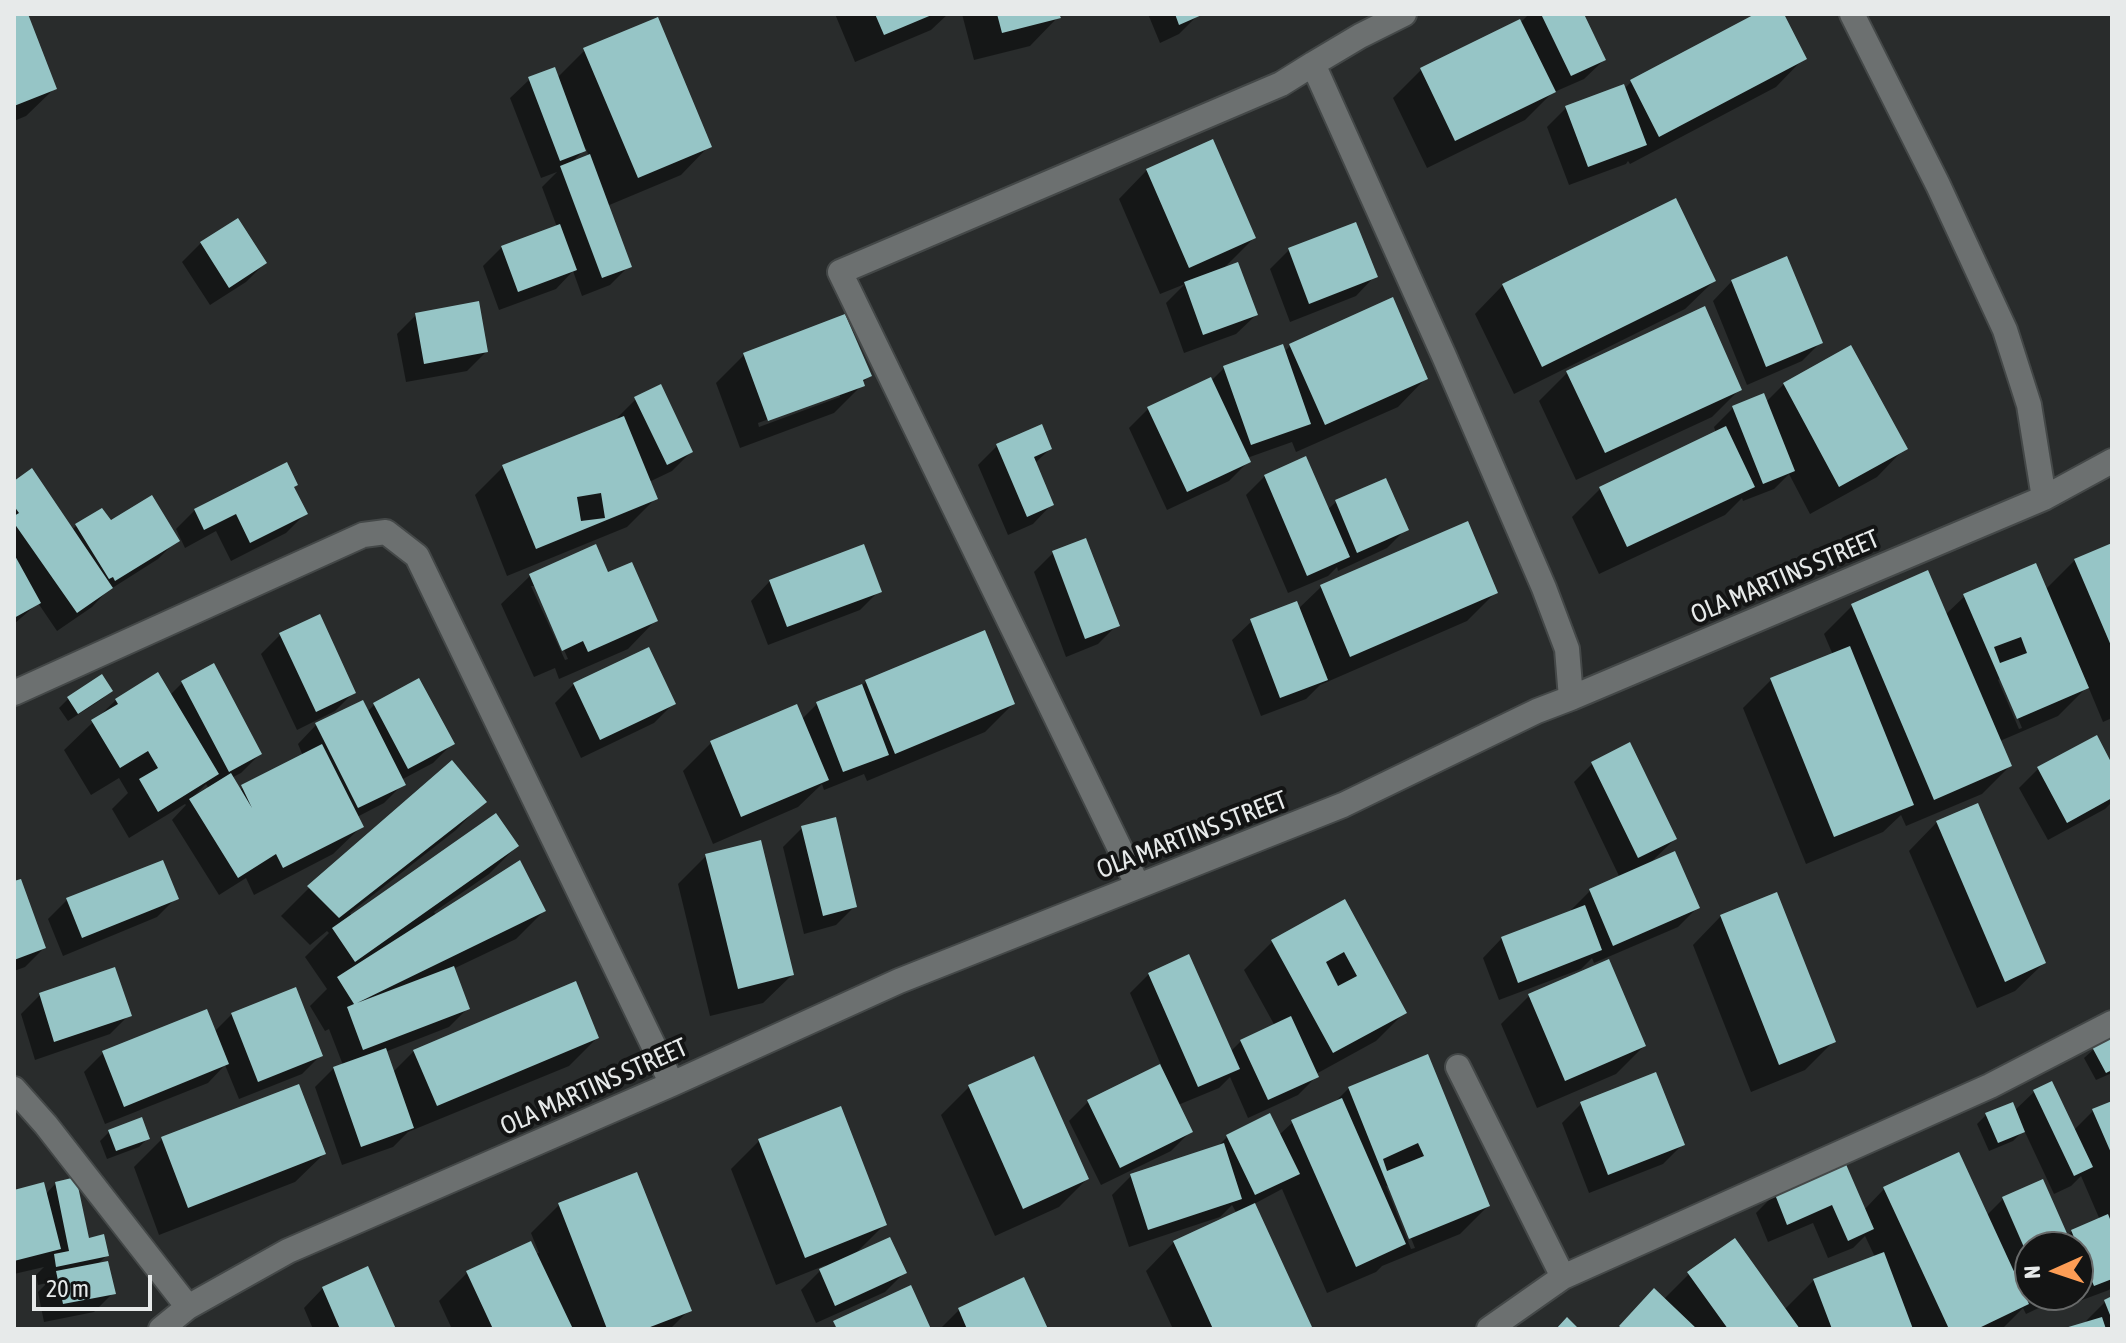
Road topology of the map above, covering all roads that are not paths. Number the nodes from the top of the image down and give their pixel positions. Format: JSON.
{"nodes":[{"id":1,"x":1404,"y":14,"type":"edge"},
{"id":2,"x":1852,"y":14,"type":"edge"},
{"id":3,"x":1313,"y":64,"type":"junction"},
{"id":4,"x":2112,"y":461,"type":"edge"},
{"id":5,"x":2044,"y":498,"type":"junction"},
{"id":6,"x":14,"y":693,"type":"edge"},
{"id":7,"x":1571,"y":698,"type":"junction"},
{"id":8,"x":1138,"y":886,"type":"junction"},
{"id":9,"x":2112,"y":1023,"type":"edge"},
{"id":10,"x":1458,"y":1067,"type":"dead end"},
{"id":11,"x":672,"y":1084,"type":"junction"},
{"id":12,"x":14,"y":1089,"type":"edge"},
{"id":13,"x":1563,"y":1277,"type":"junction"},
{"id":14,"x":188,"y":1307,"type":"junction"},
{"id":15,"x":161,"y":1329,"type":"edge"},
{"id":16,"x":1489,"y":1329,"type":"edge"}],
"edges":[{"from":1,"to":3,"type":"street"},
{"from":2,"to":5,"type":"street"},
{"from":3,"to":7,"type":"street"},
{"from":3,"to":8,"type":"street"},
{"from":4,"to":5,"type":"street","name":"OLA MARTINS STREET"},
{"from":5,"to":7,"type":"street","name":"OLA MARTINS STREET"},
{"from":6,"to":11,"type":"street"},
{"from":7,"to":8,"type":"street","name":"OLA MARTINS STREET"},
{"from":8,"to":11,"type":"street","name":"OLA MARTINS STREET"},
{"from":9,"to":13,"type":"street"},
{"from":10,"to":13,"type":"street"},
{"from":11,"to":14,"type":"street","name":"OLA MARTINS STREET"},
{"from":12,"to":14,"type":"street"},
{"from":13,"to":16,"type":"street"},
{"from":14,"to":15,"type":"street","name":"OLA MARTINS STREET"}]}
